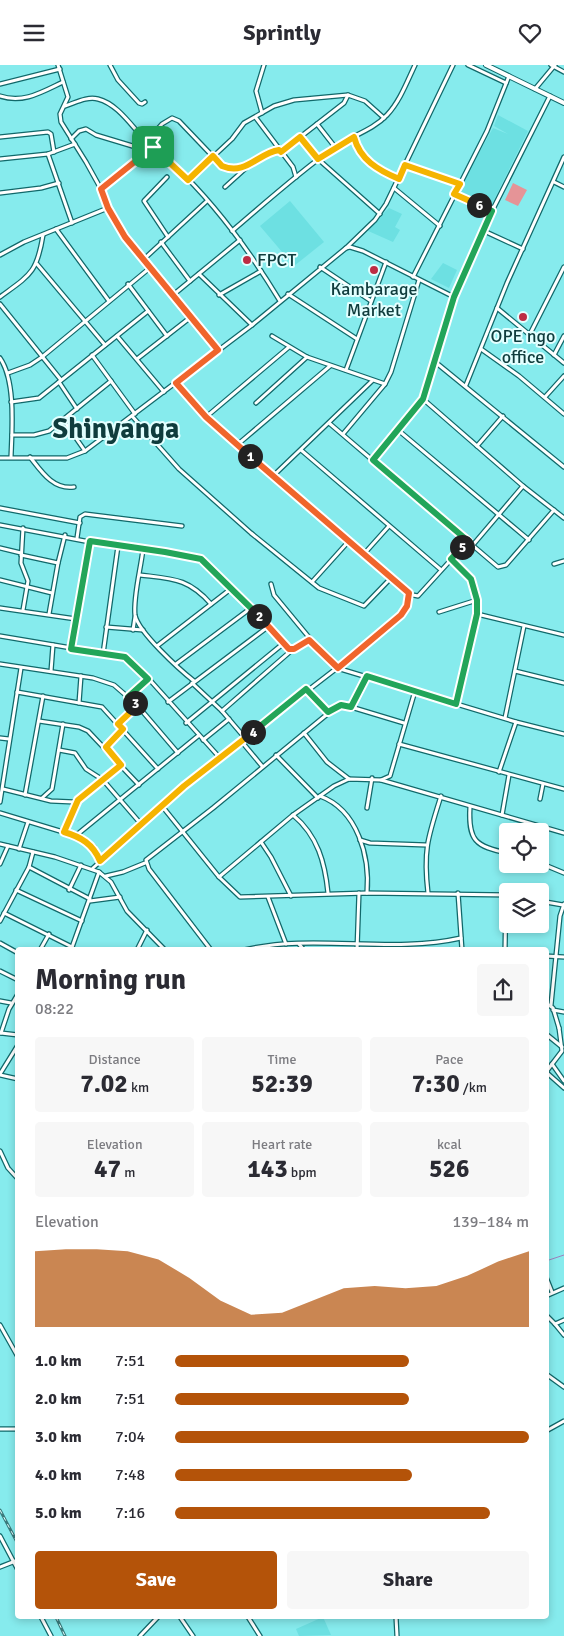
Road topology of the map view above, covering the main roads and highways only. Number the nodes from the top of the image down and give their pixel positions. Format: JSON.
{"nodes":[{"id":1,"x":486,"y":65,"type":"edge"},
{"id":2,"x":564,"y":103,"type":"edge"}],
"edges":[{"from":1,"to":2,"type":"main road"}]}
